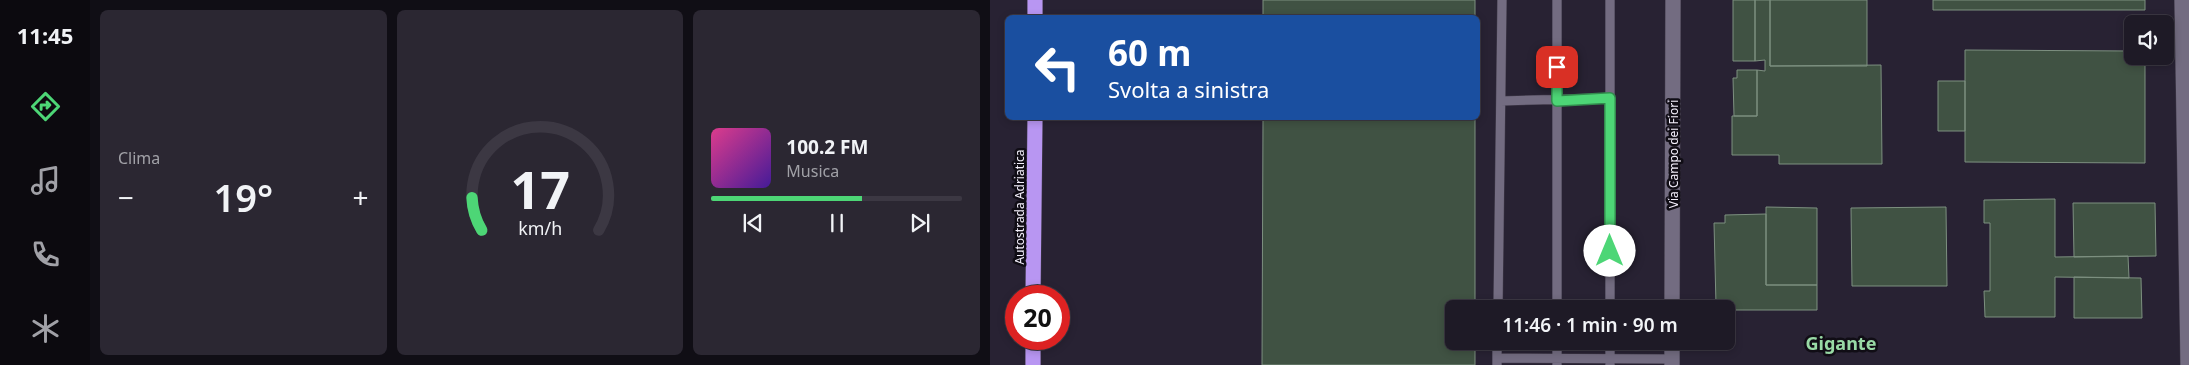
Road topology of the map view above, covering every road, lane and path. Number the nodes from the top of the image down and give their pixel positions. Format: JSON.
{"nodes":[{"id":1,"x":1036,"y":0,"type":"edge"},
{"id":2,"x":1502,"y":0,"type":"edge"},
{"id":3,"x":1558,"y":0,"type":"edge"},
{"id":4,"x":1610,"y":0,"type":"edge"},
{"id":5,"x":1673,"y":0,"type":"edge"},
{"id":6,"x":2182,"y":0,"type":"edge"},
{"id":7,"x":1035,"y":15,"type":"edge"},
{"id":8,"x":1610,"y":98,"type":"junction"},
{"id":9,"x":1501,"y":101,"type":"junction"},
{"id":10,"x":1557,"y":101,"type":"junction"},
{"id":11,"x":1034,"y":120,"type":"edge"},
{"id":12,"x":1033,"y":285,"type":"edge"},
{"id":13,"x":1498,"y":300,"type":"edge"},
{"id":14,"x":1557,"y":300,"type":"edge"},
{"id":15,"x":1610,"y":300,"type":"edge"},
{"id":16,"x":1672,"y":300,"type":"edge"},
{"id":17,"x":1033,"y":350,"type":"edge"},
{"id":18,"x":1497,"y":362,"type":"edge"},
{"id":19,"x":1557,"y":362,"type":"edge"},
{"id":20,"x":1610,"y":362,"type":"edge"},
{"id":21,"x":1672,"y":362,"type":"edge"},
{"id":22,"x":1033,"y":365,"type":"edge"},
{"id":23,"x":2188,"y":365,"type":"edge"}],
"edges":[{"from":1,"to":7,"type":"highway"},
{"from":2,"to":9,"type":"lane"},
{"from":3,"to":10,"type":"lane"},
{"from":4,"to":8,"type":"lane"},
{"from":5,"to":16,"type":"street","name":"Via Campo dei Fiori"},
{"from":6,"to":23,"type":"street"},
{"from":8,"to":10,"type":"lane"},
{"from":8,"to":15,"type":"lane"},
{"from":9,"to":10,"type":"lane"},
{"from":9,"to":13,"type":"lane"},
{"from":10,"to":14,"type":"lane"},
{"from":11,"to":12,"type":"highway","name":"Autostrada Adriatica"},
{"from":17,"to":22,"type":"highway"},
{"from":18,"to":19,"type":"lane"},
{"from":19,"to":20,"type":"lane"},
{"from":20,"to":21,"type":"lane"}]}
